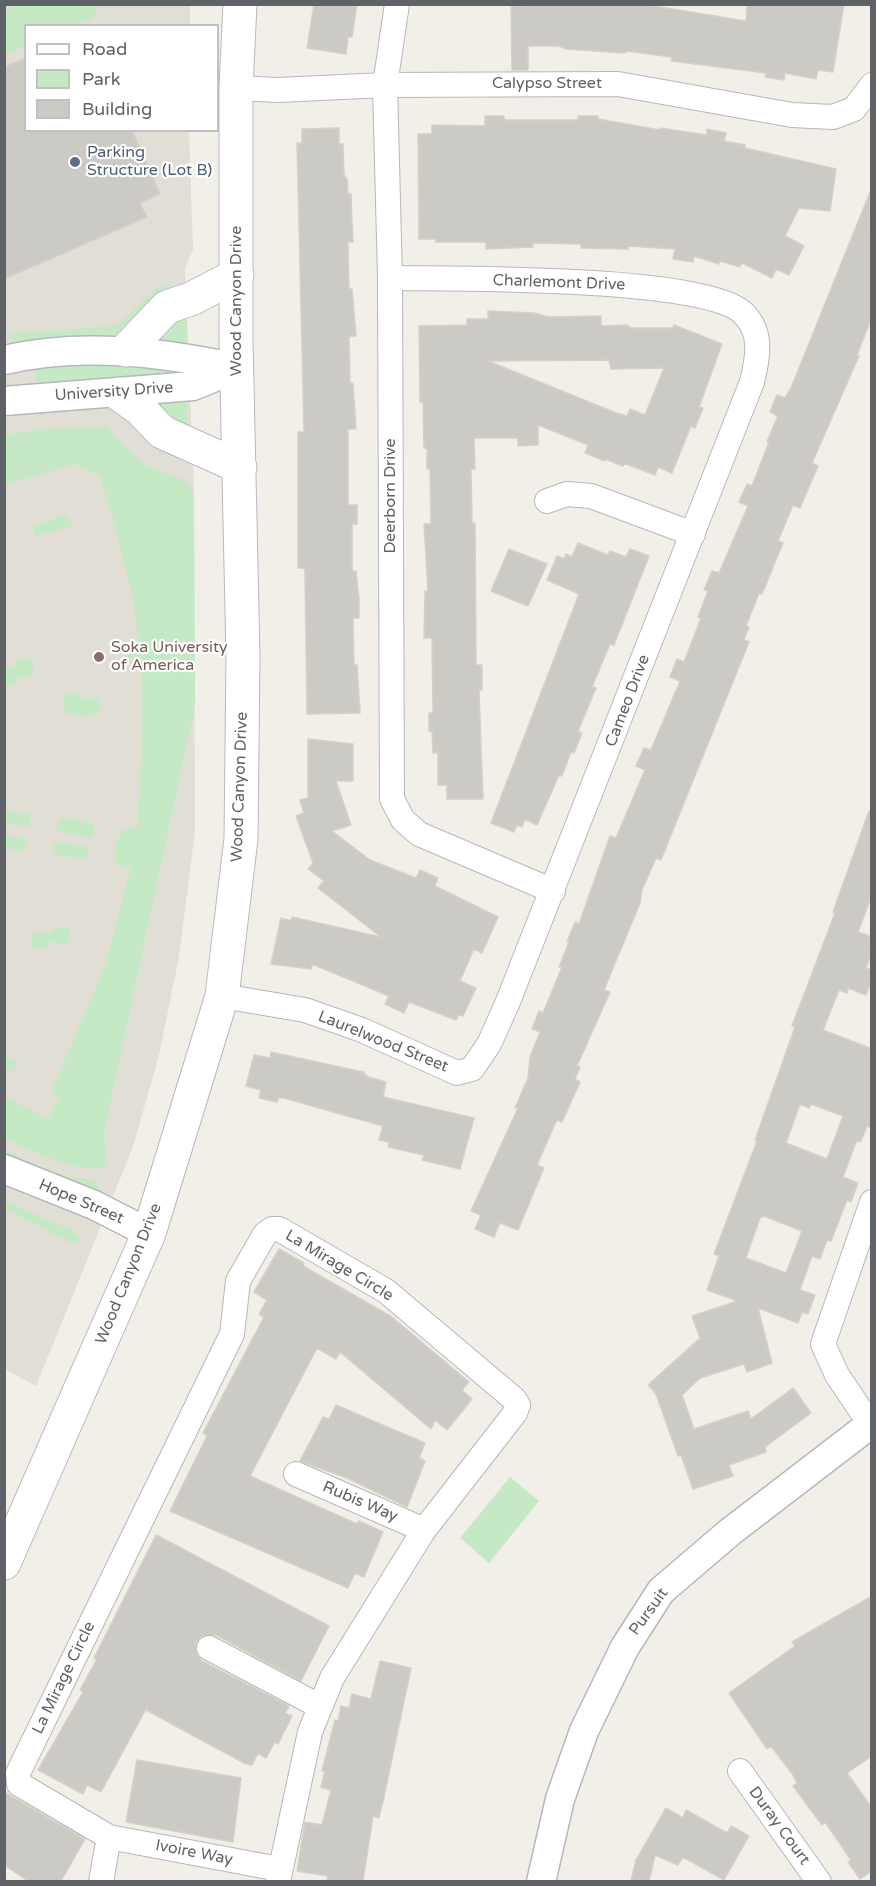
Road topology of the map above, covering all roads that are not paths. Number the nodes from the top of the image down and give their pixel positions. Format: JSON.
{"nodes":[{"id":1,"x":240,"y":4,"type":"edge"},
{"id":2,"x":397,"y":4,"type":"edge"},
{"id":3,"x":385,"y":85,"type":"junction"},
{"id":4,"x":872,"y":85,"type":"edge"},
{"id":5,"x":236,"y":88,"type":"junction"},
{"id":6,"x":237,"y":275,"type":"junction"},
{"id":7,"x":390,"y":278,"type":"junction"},
{"id":8,"x":753,"y":326,"type":"joint"},
{"id":9,"x":126,"y":350,"type":"junction"},
{"id":10,"x":4,"y":360,"type":"edge"},
{"id":11,"x":237,"y":368,"type":"junction"},
{"id":12,"x":119,"y":394,"type":"junction"},
{"id":13,"x":4,"y":401,"type":"edge"},
{"id":14,"x":240,"y":467,"type":"junction"},
{"id":15,"x":547,"y":501,"type":"dead end"},
{"id":16,"x":693,"y":534,"type":"junction"},
{"id":17,"x":553,"y":891,"type":"junction"},
{"id":18,"x":222,"y":996,"type":"junction"},
{"id":19,"x":472,"y":1069,"type":"joint"},
{"id":20,"x":4,"y":1169,"type":"edge"},
{"id":21,"x":4,"y":1187,"type":"edge"},
{"id":22,"x":872,"y":1202,"type":"edge"},
{"id":23,"x":149,"y":1233,"type":"junction"},
{"id":24,"x":871,"y":1423,"type":"edge"},
{"id":25,"x":296,"y":1474,"type":"dead end"},
{"id":26,"x":424,"y":1530,"type":"junction"},
{"id":27,"x":4,"y":1563,"type":"edge"},
{"id":28,"x":209,"y":1648,"type":"dead end"},
{"id":29,"x":319,"y":1706,"type":"junction"},
{"id":30,"x":740,"y":1771,"type":"dead end"},
{"id":31,"x":109,"y":1837,"type":"junction"},
{"id":32,"x":278,"y":1875,"type":"edge"},
{"id":33,"x":100,"y":1881,"type":"edge"},
{"id":34,"x":541,"y":1881,"type":"edge"},
{"id":35,"x":819,"y":1881,"type":"edge"}],
"edges":[{"from":1,"to":5,"type":"main road","name":"Wood Canyon Drive"},
{"from":2,"to":3,"type":"street","name":"Deerborn Drive"},
{"from":3,"to":4,"type":"street","name":"Calypso Street"},
{"from":3,"to":5,"type":"street","name":"Calypso Street"},
{"from":3,"to":7,"type":"street","name":"Deerborn Drive"},
{"from":5,"to":6,"type":"main road","name":"Wood Canyon Drive"},
{"from":6,"to":9,"type":"main road"},
{"from":6,"to":11,"type":"main road","name":"Wood Canyon Drive"},
{"from":7,"to":8,"type":"street","name":"Charlemont Drive"},
{"from":7,"to":17,"type":"street","name":"Deerborn Drive"},
{"from":8,"to":16,"type":"street","name":"Cameo Drive"},
{"from":9,"to":10,"type":"street","name":"University Drive"},
{"from":9,"to":11,"type":"street","name":"University Drive"},
{"from":11,"to":12,"type":"street","name":"University Drive"},
{"from":11,"to":14,"type":"main road","name":"Wood Canyon Drive"},
{"from":12,"to":13,"type":"street","name":"University Drive"},
{"from":12,"to":14,"type":"main road"},
{"from":14,"to":18,"type":"main road","name":"Wood Canyon Drive"},
{"from":15,"to":16,"type":"street"},
{"from":16,"to":17,"type":"street","name":"Cameo Drive"},
{"from":17,"to":19,"type":"street","name":"Cameo Drive"},
{"from":18,"to":19,"type":"street","name":"Laurelwood Street"},
{"from":18,"to":23,"type":"main road","name":"Wood Canyon Drive"},
{"from":20,"to":23,"type":"street","name":"Hope Street"},
{"from":21,"to":23,"type":"street","name":"Hope Street"},
{"from":22,"to":24,"type":"street"},
{"from":23,"to":27,"type":"main road","name":"Wood Canyon Drive"},
{"from":24,"to":34,"type":"street","name":"Pursuit"},
{"from":25,"to":26,"type":"street","name":"Rubis Way"},
{"from":26,"to":29,"type":"street","name":"La Mirage Circle"},
{"from":26,"to":31,"type":"street","name":"La Mirage Circle"},
{"from":28,"to":29,"type":"street"},
{"from":29,"to":32,"type":"street","name":"La Mirage Circle"},
{"from":30,"to":35,"type":"street","name":"Duray Court"},
{"from":31,"to":32,"type":"street","name":"Ivoire Way"},
{"from":31,"to":33,"type":"street"}]}
